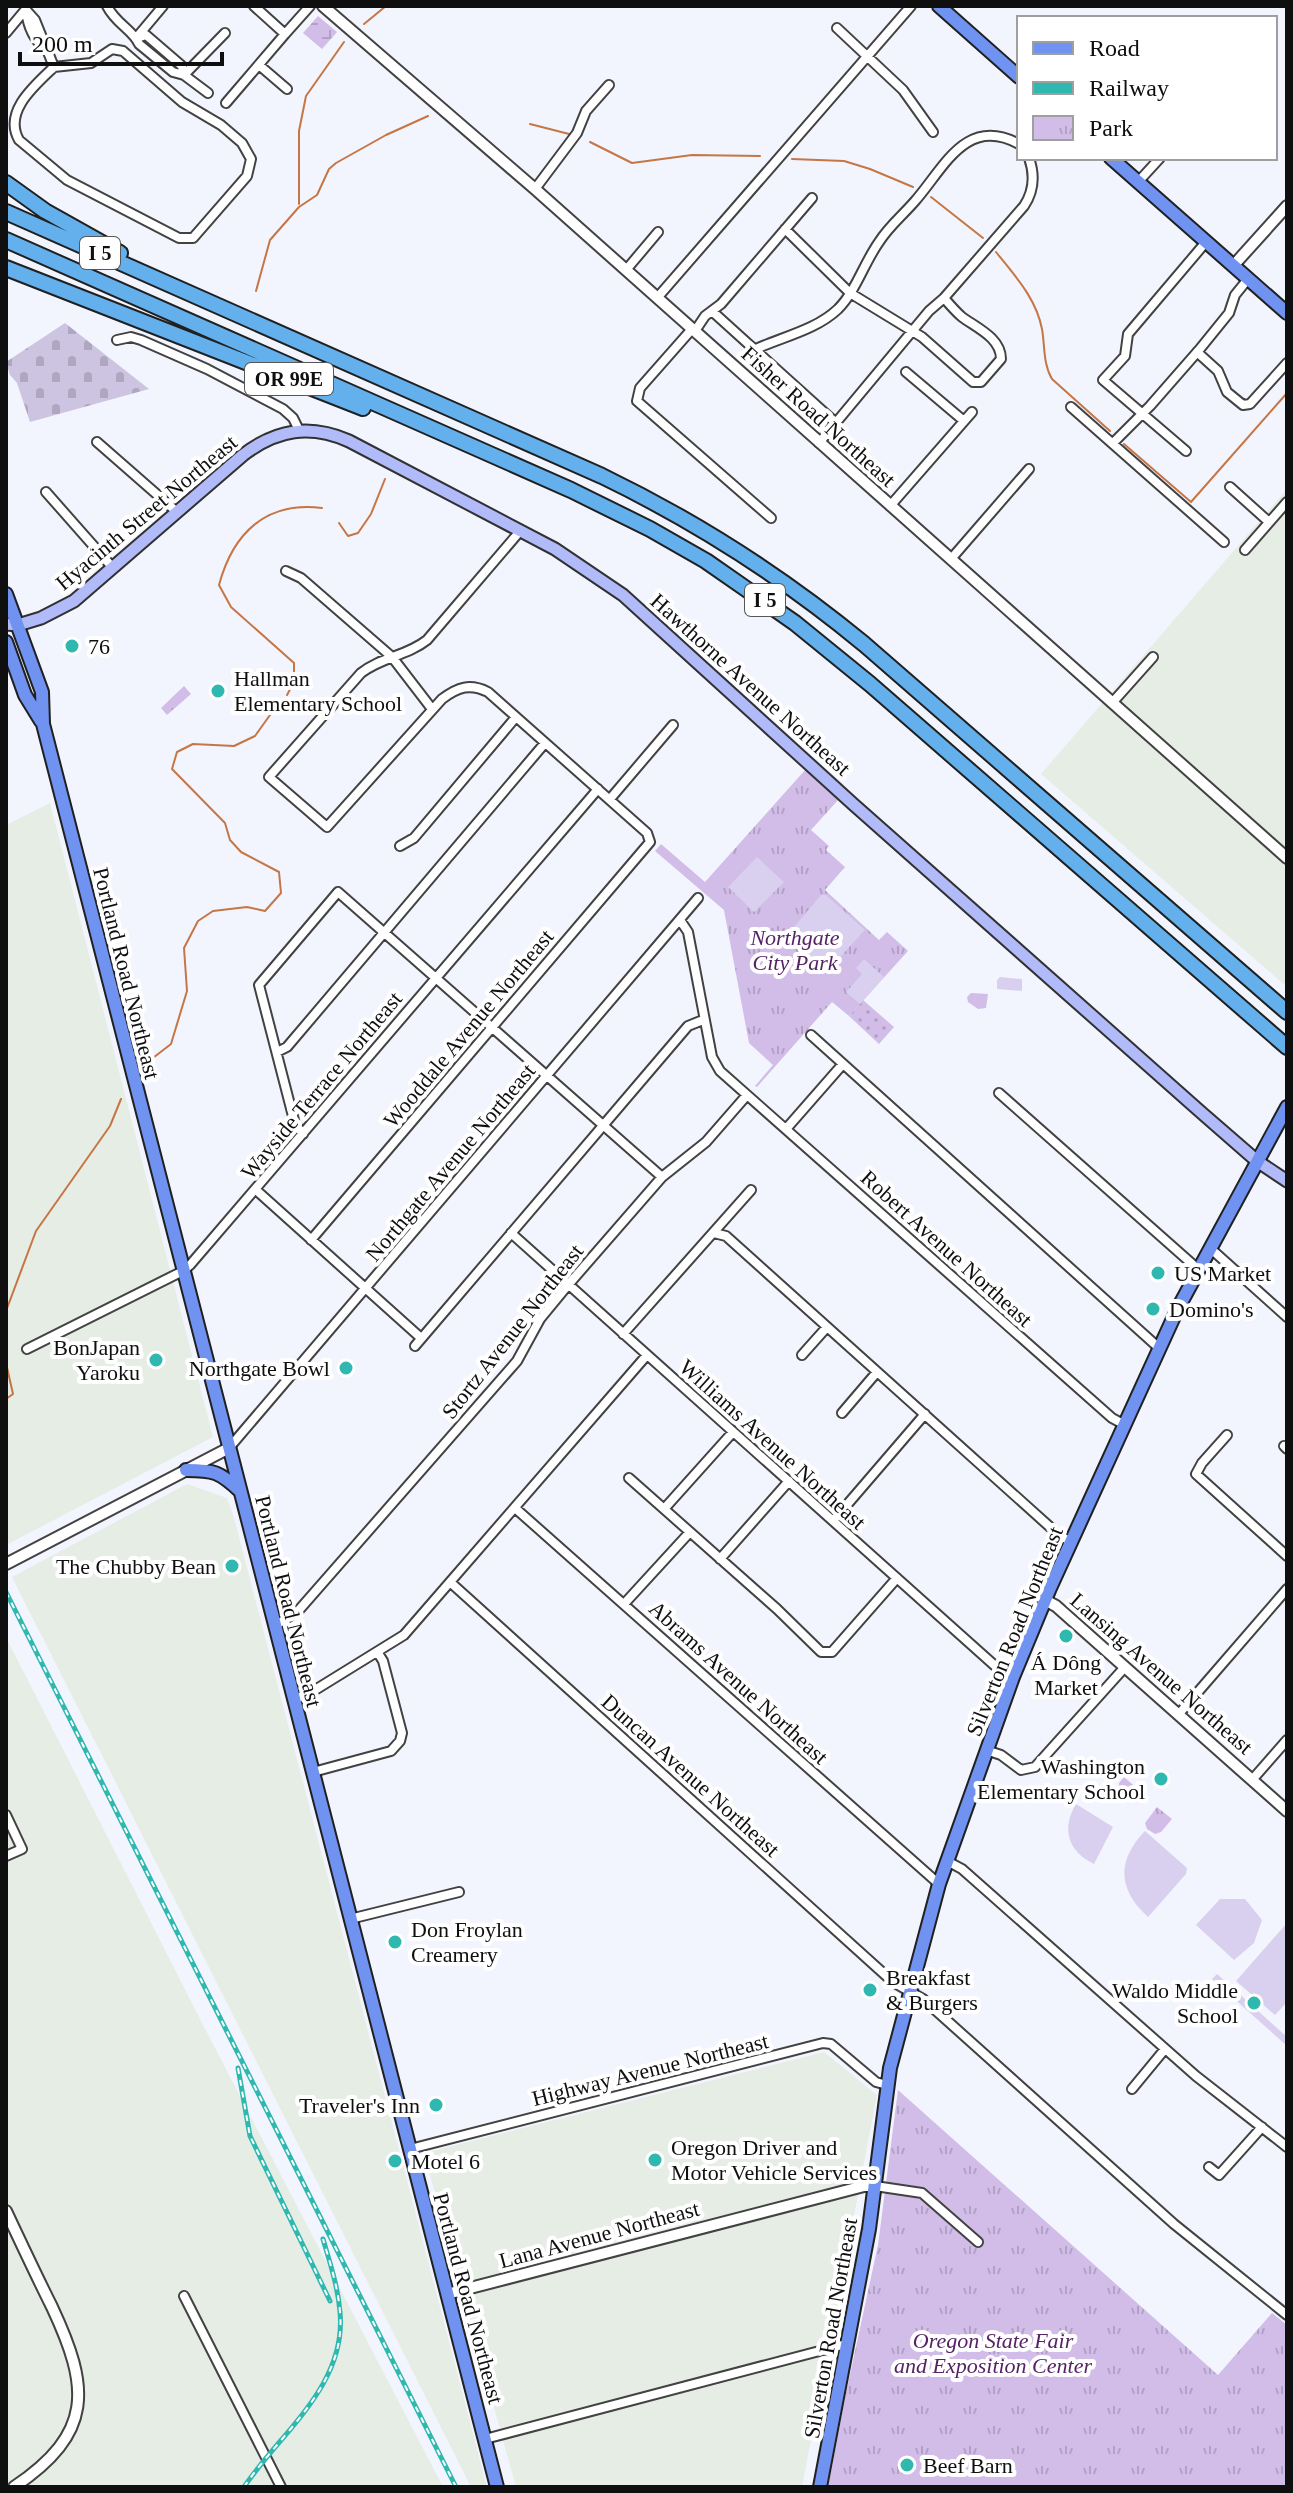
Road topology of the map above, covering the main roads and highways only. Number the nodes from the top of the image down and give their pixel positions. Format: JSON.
{"nodes":[{"id":1,"x":939,"y":6,"type":"edge"},
{"id":2,"x":1017,"y":75,"type":"edge"},
{"id":3,"x":1113,"y":160,"type":"edge"},
{"id":4,"x":6,"y":183,"type":"edge"},
{"id":5,"x":6,"y":212,"type":"edge"},
{"id":6,"x":6,"y":240,"type":"edge"},
{"id":7,"x":6,"y":249,"type":"edge"},
{"id":8,"x":6,"y":268,"type":"edge"},
{"id":9,"x":194,"y":294,"type":"junction"},
{"id":10,"x":150,"y":304,"type":"junction"},
{"id":11,"x":1287,"y":313,"type":"edge"},
{"id":12,"x":299,"y":430,"type":"joint"},
{"id":13,"x":571,"y":490,"type":"junction"},
{"id":14,"x":6,"y":594,"type":"edge"},
{"id":15,"x":12,"y":624,"type":"edge"},
{"id":16,"x":6,"y":634,"type":"edge"},
{"id":17,"x":6,"y":642,"type":"edge"},
{"id":18,"x":43,"y":724,"type":"junction"},
{"id":19,"x":1287,"y":1012,"type":"edge"},
{"id":20,"x":1286,"y":1046,"type":"edge"},
{"id":21,"x":1287,"y":1107,"type":"edge"},
{"id":22,"x":1257,"y":1161,"type":"junction"},
{"id":23,"x":1287,"y":1181,"type":"edge"},
{"id":24,"x":186,"y":1470,"type":"road end"},
{"id":25,"x":240,"y":1491,"type":"junction"},
{"id":26,"x":497,"y":2487,"type":"edge"},
{"id":27,"x":820,"y":2487,"type":"edge"}],
"edges":[{"from":1,"to":2,"type":"main road"},
{"from":3,"to":11,"type":"main road"},
{"from":4,"to":9,"type":"highway"},
{"from":5,"to":9,"type":"highway","number":"I 5"},
{"from":6,"to":10,"type":"highway","number":"I 5"},
{"from":7,"to":10,"type":"highway","number":"I 5"},
{"from":8,"to":13,"type":"highway","number":"OR 99E"},
{"from":9,"to":19,"type":"highway","number":"I 5"},
{"from":10,"to":13,"type":"highway","number":"I 5"},
{"from":12,"to":15,"type":"main road","name":"Hyacinth Street Northeast"},
{"from":12,"to":22,"type":"main road","name":"Hawthorne Avenue Northeast"},
{"from":13,"to":20,"type":"highway","number":"I 5"},
{"from":14,"to":15,"type":"main road","name":"Portland Road Northeast"},
{"from":15,"to":16,"type":"main road","name":"Hyacinth Street Northeast"},
{"from":15,"to":18,"type":"main road","name":"Portland Road Northeast"},
{"from":17,"to":18,"type":"main road","name":"Portland Road Northeast"},
{"from":18,"to":25,"type":"main road","name":"Portland Road Northeast"},
{"from":21,"to":22,"type":"main road","name":"Silverton Road Northeast"},
{"from":22,"to":23,"type":"main road","name":"Hawthorne Avenue Northeast"},
{"from":22,"to":27,"type":"main road","name":"Silverton Road Northeast"},
{"from":24,"to":25,"type":"main road"},
{"from":25,"to":26,"type":"main road","name":"Portland Road Northeast"}]}
